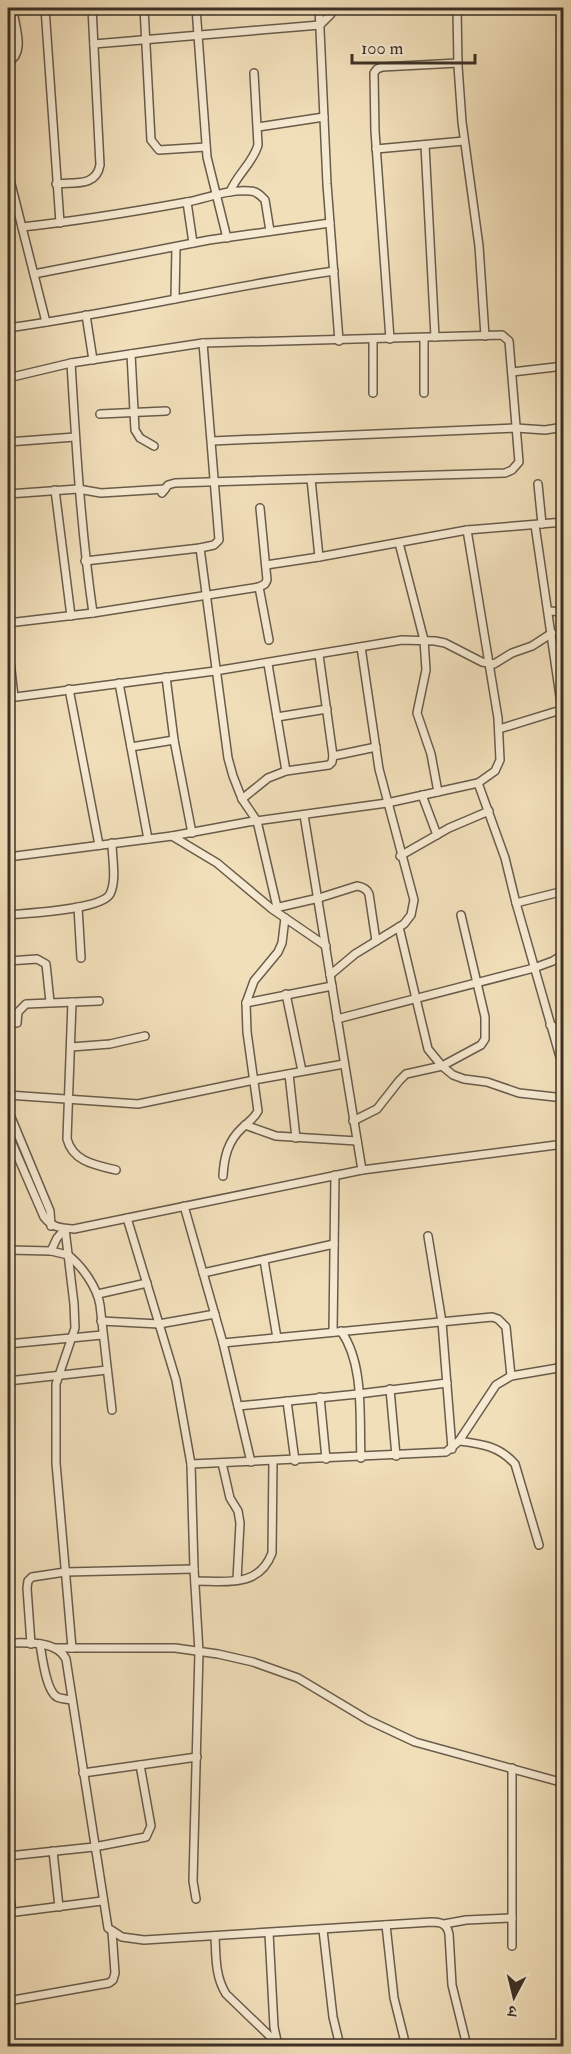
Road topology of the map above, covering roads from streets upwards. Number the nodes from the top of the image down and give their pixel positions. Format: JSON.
{"nodes":[{"id":1,"x":45,"y":8,"type":"edge"},
{"id":2,"x":92,"y":8,"type":"edge"},
{"id":3,"x":144,"y":8,"type":"edge"},
{"id":4,"x":196,"y":8,"type":"edge"},
{"id":5,"x":319,"y":8,"type":"edge"},
{"id":6,"x":333,"y":8,"type":"edge"},
{"id":7,"x":458,"y":8,"type":"edge"},
{"id":8,"x":8,"y":9,"type":"edge"},
{"id":9,"x":320,"y":25,"type":"junction"},
{"id":10,"x":198,"y":35,"type":"junction"},
{"id":11,"x":145,"y":39,"type":"junction"},
{"id":12,"x":94,"y":44,"type":"junction"},
{"id":13,"x":8,"y":62,"type":"edge"},
{"id":14,"x":458,"y":63,"type":"junction"},
{"id":15,"x":254,"y":73,"type":"dead end"},
{"id":16,"x":324,"y":117,"type":"junction"},
{"id":17,"x":258,"y":127,"type":"junction"},
{"id":18,"x":464,"y":141,"type":"junction"},
{"id":19,"x":425,"y":145,"type":"junction"},
{"id":20,"x":206,"y":147,"type":"junction"},
{"id":21,"x":376,"y":149,"type":"junction"},
{"id":22,"x":8,"y":172,"type":"edge"},
{"id":23,"x":56,"y":184,"type":"junction"},
{"id":24,"x":230,"y":192,"type":"junction"},
{"id":25,"x":218,"y":193,"type":"junction"},
{"id":26,"x":11,"y":199,"type":"edge"},
{"id":27,"x":187,"y":202,"type":"junction"},
{"id":28,"x":60,"y":223,"type":"junction"},
{"id":29,"x":330,"y":223,"type":"junction"},
{"id":30,"x":22,"y":227,"type":"junction"},
{"id":31,"x":270,"y":231,"type":"junction"},
{"id":32,"x":227,"y":238,"type":"junction"},
{"id":33,"x":193,"y":243,"type":"junction"},
{"id":34,"x":176,"y":247,"type":"junction"},
{"id":35,"x":334,"y":271,"type":"junction"},
{"id":36,"x":34,"y":274,"type":"junction"},
{"id":37,"x":176,"y":299,"type":"junction"},
{"id":38,"x":86,"y":315,"type":"junction"},
{"id":39,"x":46,"y":322,"type":"junction"},
{"id":40,"x":8,"y":328,"type":"edge"},
{"id":41,"x":485,"y":336,"type":"junction"},
{"id":42,"x":435,"y":337,"type":"junction"},
{"id":43,"x":424,"y":338,"type":"junction"},
{"id":44,"x":390,"y":339,"type":"junction"},
{"id":45,"x":339,"y":340,"type":"junction"},
{"id":46,"x":373,"y":340,"type":"junction"},
{"id":47,"x":203,"y":343,"type":"junction"},
{"id":48,"x":131,"y":354,"type":"junction"},
{"id":49,"x":93,"y":360,"type":"junction"},
{"id":50,"x":71,"y":363,"type":"junction"},
{"id":51,"x":564,"y":366,"type":"edge"},
{"id":52,"x":512,"y":372,"type":"junction"},
{"id":53,"x":8,"y":378,"type":"edge"},
{"id":54,"x":373,"y":393,"type":"dead end"},
{"id":55,"x":424,"y":393,"type":"dead end"},
{"id":56,"x":165,"y":411,"type":"dead end"},
{"id":57,"x":134,"y":412,"type":"junction"},
{"id":58,"x":100,"y":414,"type":"dead end"},
{"id":59,"x":564,"y":427,"type":"edge"},
{"id":60,"x":516,"y":429,"type":"junction"},
{"id":61,"x":75,"y":438,"type":"junction"},
{"id":62,"x":212,"y":441,"type":"junction"},
{"id":63,"x":8,"y":442,"type":"edge"},
{"id":64,"x":154,"y":446,"type":"dead end"},
{"id":65,"x":311,"y":479,"type":"junction"},
{"id":66,"x":215,"y":483,"type":"junction"},
{"id":67,"x":538,"y":484,"type":"dead end"},
{"id":68,"x":78,"y":489,"type":"junction"},
{"id":69,"x":55,"y":490,"type":"junction"},
{"id":70,"x":8,"y":494,"type":"edge"},
{"id":71,"x":260,"y":508,"type":"dead end"},
{"id":72,"x":564,"y":522,"type":"edge"},
{"id":73,"x":538,"y":525,"type":"junction"},
{"id":74,"x":467,"y":530,"type":"junction"},
{"id":75,"x":399,"y":543,"type":"junction"},
{"id":76,"x":200,"y":548,"type":"junction"},
{"id":77,"x":319,"y":557,"type":"junction"},
{"id":78,"x":86,"y":561,"type":"junction"},
{"id":79,"x":266,"y":565,"type":"junction"},
{"id":80,"x":259,"y":587,"type":"junction"},
{"id":81,"x":206,"y":596,"type":"junction"},
{"id":82,"x":549,"y":611,"type":"junction"},
{"id":83,"x":564,"y":612,"type":"edge"},
{"id":84,"x":93,"y":613,"type":"junction"},
{"id":85,"x":71,"y":616,"type":"junction"},
{"id":86,"x":8,"y":623,"type":"edge"},
{"id":87,"x":552,"y":633,"type":"junction"},
{"id":88,"x":269,"y":640,"type":"dead end"},
{"id":89,"x":424,"y":640,"type":"junction"},
{"id":90,"x":8,"y":643,"type":"edge"},
{"id":91,"x":361,"y":647,"type":"junction"},
{"id":92,"x":319,"y":655,"type":"junction"},
{"id":93,"x":268,"y":664,"type":"junction"},
{"id":94,"x":490,"y":664,"type":"junction"},
{"id":95,"x":215,"y":671,"type":"junction"},
{"id":96,"x":166,"y":677,"type":"junction"},
{"id":97,"x":119,"y":683,"type":"junction"},
{"id":98,"x":69,"y":689,"type":"junction"},
{"id":99,"x":11,"y":698,"type":"edge"},
{"id":100,"x":327,"y":709,"type":"junction"},
{"id":101,"x":563,"y":710,"type":"edge"},
{"id":102,"x":277,"y":717,"type":"junction"},
{"id":103,"x":499,"y":729,"type":"junction"},
{"id":104,"x":174,"y":740,"type":"junction"},
{"id":105,"x":131,"y":747,"type":"junction"},
{"id":106,"x":376,"y":747,"type":"junction"},
{"id":107,"x":333,"y":756,"type":"junction"},
{"id":108,"x":286,"y":771,"type":"junction"},
{"id":109,"x":478,"y":783,"type":"junction"},
{"id":110,"x":438,"y":792,"type":"junction"},
{"id":111,"x":422,"y":795,"type":"junction"},
{"id":112,"x":242,"y":799,"type":"junction"},
{"id":113,"x":387,"y":803,"type":"junction"},
{"id":114,"x":489,"y":811,"type":"junction"},
{"id":115,"x":304,"y":815,"type":"junction"},
{"id":116,"x":257,"y":821,"type":"junction"},
{"id":117,"x":192,"y":833,"type":"junction"},
{"id":118,"x":437,"y":835,"type":"junction"},
{"id":119,"x":172,"y":836,"type":"junction"},
{"id":120,"x":148,"y":839,"type":"junction"},
{"id":121,"x":111,"y":843,"type":"junction"},
{"id":122,"x":99,"y":845,"type":"junction"},
{"id":123,"x":400,"y":856,"type":"junction"},
{"id":124,"x":8,"y":857,"type":"edge"},
{"id":125,"x":564,"y":891,"type":"edge"},
{"id":126,"x":319,"y":898,"type":"junction"},
{"id":127,"x":516,"y":903,"type":"junction"},
{"id":128,"x":78,"y":907,"type":"junction"},
{"id":129,"x":275,"y":908,"type":"junction"},
{"id":130,"x":8,"y":915,"type":"edge"},
{"id":131,"x":461,"y":915,"type":"dead end"},
{"id":132,"x":285,"y":918,"type":"junction"},
{"id":133,"x":399,"y":927,"type":"junction"},
{"id":134,"x":376,"y":941,"type":"junction"},
{"id":135,"x":326,"y":946,"type":"junction"},
{"id":136,"x":564,"y":954,"type":"edge"},
{"id":137,"x":81,"y":958,"type":"dead end"},
{"id":138,"x":8,"y":961,"type":"edge"},
{"id":139,"x":534,"y":968,"type":"junction"},
{"id":140,"x":330,"y":975,"type":"junction"},
{"id":141,"x":477,"y":983,"type":"junction"},
{"id":142,"x":332,"y":986,"type":"junction"},
{"id":143,"x":286,"y":994,"type":"junction"},
{"id":144,"x":416,"y":999,"type":"junction"},
{"id":145,"x":50,"y":1002,"type":"junction"},
{"id":146,"x":72,"y":1002,"type":"junction"},
{"id":147,"x":99,"y":1002,"type":"dead end"},
{"id":148,"x":246,"y":1003,"type":"junction"},
{"id":149,"x":337,"y":1019,"type":"junction"},
{"id":150,"x":17,"y":1023,"type":"dead end"},
{"id":151,"x":550,"y":1025,"type":"junction"},
{"id":152,"x":564,"y":1031,"type":"edge"},
{"id":153,"x":145,"y":1036,"type":"dead end"},
{"id":154,"x":71,"y":1047,"type":"junction"},
{"id":155,"x":344,"y":1064,"type":"junction"},
{"id":156,"x":442,"y":1066,"type":"junction"},
{"id":157,"x":302,"y":1071,"type":"junction"},
{"id":158,"x":564,"y":1071,"type":"edge"},
{"id":159,"x":289,"y":1074,"type":"junction"},
{"id":160,"x":254,"y":1080,"type":"junction"},
{"id":161,"x":8,"y":1095,"type":"edge"},
{"id":162,"x":69,"y":1098,"type":"junction"},
{"id":163,"x":564,"y":1098,"type":"edge"},
{"id":164,"x":8,"y":1110,"type":"edge"},
{"id":165,"x":353,"y":1121,"type":"junction"},
{"id":166,"x":245,"y":1125,"type":"junction"},
{"id":167,"x":8,"y":1134,"type":"edge"},
{"id":168,"x":296,"y":1138,"type":"junction"},
{"id":169,"x":357,"y":1141,"type":"junction"},
{"id":170,"x":564,"y":1144,"type":"edge"},
{"id":171,"x":116,"y":1170,"type":"dead end"},
{"id":172,"x":362,"y":1170,"type":"junction"},
{"id":173,"x":223,"y":1176,"type":"dead end"},
{"id":174,"x":335,"y":1176,"type":"junction"},
{"id":175,"x":184,"y":1206,"type":"junction"},
{"id":176,"x":127,"y":1218,"type":"junction"},
{"id":177,"x":51,"y":1226,"type":"junction"},
{"id":178,"x":65,"y":1228,"type":"junction"},
{"id":179,"x":428,"y":1236,"type":"dead end"},
{"id":180,"x":334,"y":1244,"type":"junction"},
{"id":181,"x":8,"y":1250,"type":"edge"},
{"id":182,"x":51,"y":1251,"type":"junction"},
{"id":183,"x":68,"y":1255,"type":"junction"},
{"id":184,"x":264,"y":1260,"type":"junction"},
{"id":185,"x":203,"y":1273,"type":"junction"},
{"id":186,"x":147,"y":1283,"type":"junction"},
{"id":187,"x":98,"y":1294,"type":"junction"},
{"id":188,"x":215,"y":1314,"type":"junction"},
{"id":189,"x":101,"y":1321,"type":"junction"},
{"id":190,"x":442,"y":1322,"type":"junction"},
{"id":191,"x":159,"y":1324,"type":"junction"},
{"id":192,"x":341,"y":1331,"type":"junction"},
{"id":193,"x":333,"y":1332,"type":"junction"},
{"id":194,"x":102,"y":1335,"type":"junction"},
{"id":195,"x":73,"y":1337,"type":"junction"},
{"id":196,"x":277,"y":1338,"type":"junction"},
{"id":197,"x":223,"y":1343,"type":"junction"},
{"id":198,"x":8,"y":1344,"type":"edge"},
{"id":199,"x":564,"y":1366,"type":"edge"},
{"id":200,"x":107,"y":1370,"type":"junction"},
{"id":201,"x":58,"y":1375,"type":"junction"},
{"id":202,"x":511,"y":1376,"type":"junction"},
{"id":203,"x":8,"y":1381,"type":"edge"},
{"id":204,"x":447,"y":1383,"type":"junction"},
{"id":205,"x":390,"y":1389,"type":"junction"},
{"id":206,"x":358,"y":1394,"type":"junction"},
{"id":207,"x":320,"y":1397,"type":"junction"},
{"id":208,"x":288,"y":1401,"type":"junction"},
{"id":209,"x":238,"y":1406,"type":"junction"},
{"id":210,"x":112,"y":1410,"type":"dead end"},
{"id":211,"x":459,"y":1442,"type":"junction"},
{"id":212,"x":452,"y":1449,"type":"junction"},
{"id":213,"x":396,"y":1456,"type":"junction"},
{"id":214,"x":361,"y":1458,"type":"junction"},
{"id":215,"x":326,"y":1459,"type":"junction"},
{"id":216,"x":273,"y":1461,"type":"junction"},
{"id":217,"x":295,"y":1461,"type":"junction"},
{"id":218,"x":252,"y":1462,"type":"junction"},
{"id":219,"x":222,"y":1463,"type":"junction"},
{"id":220,"x":191,"y":1464,"type":"junction"},
{"id":221,"x":539,"y":1545,"type":"dead end"},
{"id":222,"x":194,"y":1569,"type":"junction"},
{"id":223,"x":65,"y":1572,"type":"junction"},
{"id":224,"x":237,"y":1580,"type":"junction"},
{"id":225,"x":195,"y":1581,"type":"junction"},
{"id":226,"x":8,"y":1643,"type":"edge"},
{"id":227,"x":31,"y":1644,"type":"junction"},
{"id":228,"x":40,"y":1644,"type":"junction"},
{"id":229,"x":56,"y":1648,"type":"junction"},
{"id":230,"x":72,"y":1648,"type":"junction"},
{"id":231,"x":199,"y":1652,"type":"junction"},
{"id":232,"x":72,"y":1700,"type":"junction"},
{"id":233,"x":197,"y":1757,"type":"junction"},
{"id":234,"x":140,"y":1766,"type":"junction"},
{"id":235,"x":512,"y":1768,"type":"junction"},
{"id":236,"x":83,"y":1773,"type":"junction"},
{"id":237,"x":564,"y":1783,"type":"edge"},
{"id":238,"x":94,"y":1847,"type":"junction"},
{"id":239,"x":53,"y":1851,"type":"junction"},
{"id":240,"x":8,"y":1856,"type":"edge"},
{"id":241,"x":8,"y":1884,"type":"edge"},
{"id":242,"x":196,"y":1899,"type":"dead end"},
{"id":243,"x":102,"y":1901,"type":"junction"},
{"id":244,"x":59,"y":1907,"type":"junction"},
{"id":245,"x":10,"y":1913,"type":"edge"},
{"id":246,"x":512,"y":1918,"type":"junction"},
{"id":247,"x":444,"y":1924,"type":"junction"},
{"id":248,"x":386,"y":1925,"type":"junction"},
{"id":249,"x":323,"y":1930,"type":"junction"},
{"id":250,"x":112,"y":1931,"type":"junction"},
{"id":251,"x":269,"y":1933,"type":"junction"},
{"id":252,"x":215,"y":1936,"type":"junction"},
{"id":253,"x":512,"y":1946,"type":"dead end"},
{"id":254,"x":8,"y":2001,"type":"edge"},
{"id":255,"x":278,"y":2045,"type":"edge"},
{"id":256,"x":329,"y":2046,"type":"edge"},
{"id":257,"x":340,"y":2046,"type":"edge"},
{"id":258,"x":406,"y":2046,"type":"edge"},
{"id":259,"x":467,"y":2046,"type":"edge"}],
"edges":[{"from":1,"to":23,"type":"street"},
{"from":2,"to":12,"type":"street"},
{"from":3,"to":11,"type":"street"},
{"from":4,"to":10,"type":"street"},
{"from":5,"to":9,"type":"street"},
{"from":6,"to":9,"type":"street"},
{"from":7,"to":14,"type":"street"},
{"from":8,"to":13,"type":"street"},
{"from":9,"to":10,"type":"street"},
{"from":9,"to":16,"type":"street"},
{"from":10,"to":11,"type":"street"},
{"from":10,"to":20,"type":"street"},
{"from":11,"to":12,"type":"street"},
{"from":11,"to":20,"type":"street"},
{"from":12,"to":23,"type":"street"},
{"from":14,"to":18,"type":"street"},
{"from":14,"to":21,"type":"street"},
{"from":15,"to":17,"type":"street"},
{"from":16,"to":17,"type":"street"},
{"from":16,"to":29,"type":"street"},
{"from":17,"to":24,"type":"street"},
{"from":18,"to":19,"type":"street"},
{"from":18,"to":41,"type":"street"},
{"from":19,"to":21,"type":"street"},
{"from":19,"to":42,"type":"street"},
{"from":20,"to":25,"type":"street"},
{"from":21,"to":44,"type":"street"},
{"from":22,"to":26,"type":"street"},
{"from":23,"to":28,"type":"street"},
{"from":24,"to":25,"type":"street"},
{"from":24,"to":31,"type":"street"},
{"from":25,"to":27,"type":"street"},
{"from":25,"to":32,"type":"street"},
{"from":26,"to":30,"type":"street"},
{"from":27,"to":28,"type":"street"},
{"from":27,"to":33,"type":"street"},
{"from":28,"to":30,"type":"street"},
{"from":29,"to":31,"type":"street"},
{"from":29,"to":35,"type":"street"},
{"from":30,"to":36,"type":"street"},
{"from":31,"to":32,"type":"street"},
{"from":32,"to":33,"type":"street"},
{"from":33,"to":34,"type":"street"},
{"from":34,"to":36,"type":"street"},
{"from":34,"to":37,"type":"street"},
{"from":35,"to":37,"type":"street"},
{"from":35,"to":45,"type":"street"},
{"from":36,"to":39,"type":"street"},
{"from":37,"to":38,"type":"street"},
{"from":38,"to":39,"type":"street"},
{"from":38,"to":49,"type":"street"},
{"from":39,"to":40,"type":"street"},
{"from":41,"to":42,"type":"street"},
{"from":41,"to":52,"type":"street"},
{"from":42,"to":43,"type":"street"},
{"from":43,"to":44,"type":"street"},
{"from":43,"to":55,"type":"street"},
{"from":44,"to":46,"type":"street"},
{"from":45,"to":46,"type":"street"},
{"from":45,"to":47,"type":"street"},
{"from":46,"to":54,"type":"street"},
{"from":47,"to":48,"type":"street"},
{"from":47,"to":62,"type":"street"},
{"from":48,"to":49,"type":"street"},
{"from":48,"to":57,"type":"street"},
{"from":49,"to":50,"type":"street"},
{"from":50,"to":53,"type":"street"},
{"from":50,"to":61,"type":"street"},
{"from":51,"to":52,"type":"street"},
{"from":52,"to":60,"type":"street"},
{"from":56,"to":57,"type":"street"},
{"from":57,"to":58,"type":"street"},
{"from":57,"to":64,"type":"street"},
{"from":59,"to":60,"type":"street"},
{"from":60,"to":62,"type":"street"},
{"from":60,"to":65,"type":"street"},
{"from":61,"to":63,"type":"street"},
{"from":61,"to":68,"type":"street"},
{"from":62,"to":66,"type":"street"},
{"from":65,"to":66,"type":"street"},
{"from":65,"to":77,"type":"street"},
{"from":66,"to":68,"type":"street"},
{"from":66,"to":76,"type":"street"},
{"from":67,"to":73,"type":"street"},
{"from":68,"to":69,"type":"street"},
{"from":68,"to":78,"type":"street"},
{"from":69,"to":70,"type":"street"},
{"from":69,"to":85,"type":"street"},
{"from":71,"to":79,"type":"street"},
{"from":72,"to":73,"type":"street"},
{"from":73,"to":74,"type":"street"},
{"from":73,"to":82,"type":"street"},
{"from":74,"to":75,"type":"street"},
{"from":74,"to":94,"type":"street"},
{"from":75,"to":77,"type":"street"},
{"from":75,"to":89,"type":"street"},
{"from":76,"to":78,"type":"street"},
{"from":76,"to":81,"type":"street"},
{"from":77,"to":79,"type":"street"},
{"from":78,"to":84,"type":"street"},
{"from":79,"to":80,"type":"street"},
{"from":80,"to":81,"type":"street"},
{"from":80,"to":88,"type":"street"},
{"from":81,"to":84,"type":"street"},
{"from":81,"to":95,"type":"street"},
{"from":82,"to":83,"type":"street"},
{"from":82,"to":87,"type":"street"},
{"from":84,"to":85,"type":"street"},
{"from":85,"to":86,"type":"street"},
{"from":87,"to":94,"type":"street"},
{"from":87,"to":101,"type":"street"},
{"from":89,"to":91,"type":"street"},
{"from":89,"to":94,"type":"street"},
{"from":89,"to":110,"type":"street"},
{"from":90,"to":99,"type":"street"},
{"from":91,"to":92,"type":"street"},
{"from":91,"to":106,"type":"street"},
{"from":92,"to":93,"type":"street"},
{"from":92,"to":100,"type":"street"},
{"from":93,"to":95,"type":"street"},
{"from":93,"to":102,"type":"street"},
{"from":94,"to":103,"type":"street"},
{"from":95,"to":96,"type":"street"},
{"from":95,"to":112,"type":"street"},
{"from":96,"to":97,"type":"street"},
{"from":96,"to":104,"type":"street"},
{"from":97,"to":98,"type":"street"},
{"from":97,"to":105,"type":"street"},
{"from":98,"to":99,"type":"street"},
{"from":98,"to":122,"type":"street"},
{"from":100,"to":102,"type":"street"},
{"from":100,"to":107,"type":"street"},
{"from":101,"to":103,"type":"street"},
{"from":102,"to":108,"type":"street"},
{"from":103,"to":109,"type":"street"},
{"from":104,"to":105,"type":"street"},
{"from":104,"to":117,"type":"street"},
{"from":105,"to":120,"type":"street"},
{"from":106,"to":107,"type":"street"},
{"from":106,"to":113,"type":"street"},
{"from":107,"to":108,"type":"street"},
{"from":108,"to":112,"type":"street"},
{"from":109,"to":110,"type":"street"},
{"from":109,"to":114,"type":"street"},
{"from":110,"to":111,"type":"street"},
{"from":111,"to":113,"type":"street"},
{"from":111,"to":118,"type":"street"},
{"from":112,"to":116,"type":"street"},
{"from":113,"to":115,"type":"street"},
{"from":113,"to":123,"type":"street"},
{"from":114,"to":118,"type":"street"},
{"from":114,"to":127,"type":"street"},
{"from":115,"to":116,"type":"street"},
{"from":115,"to":126,"type":"street"},
{"from":116,"to":117,"type":"street"},
{"from":116,"to":129,"type":"street"},
{"from":117,"to":119,"type":"street"},
{"from":118,"to":123,"type":"street"},
{"from":119,"to":120,"type":"street"},
{"from":119,"to":129,"type":"street"},
{"from":120,"to":121,"type":"street"},
{"from":121,"to":122,"type":"street"},
{"from":121,"to":128,"type":"street"},
{"from":122,"to":124,"type":"street"},
{"from":123,"to":133,"type":"street"},
{"from":125,"to":127,"type":"street"},
{"from":126,"to":129,"type":"street"},
{"from":126,"to":134,"type":"street"},
{"from":126,"to":135,"type":"street"},
{"from":127,"to":139,"type":"street"},
{"from":128,"to":130,"type":"street"},
{"from":128,"to":137,"type":"street"},
{"from":129,"to":132,"type":"street"},
{"from":131,"to":141,"type":"street"},
{"from":132,"to":135,"type":"street"},
{"from":132,"to":148,"type":"street"},
{"from":133,"to":134,"type":"street"},
{"from":133,"to":144,"type":"street"},
{"from":134,"to":140,"type":"street"},
{"from":135,"to":140,"type":"street"},
{"from":136,"to":139,"type":"street"},
{"from":138,"to":145,"type":"street"},
{"from":139,"to":141,"type":"street"},
{"from":139,"to":151,"type":"street"},
{"from":140,"to":142,"type":"street"},
{"from":141,"to":144,"type":"street"},
{"from":141,"to":156,"type":"street"},
{"from":142,"to":143,"type":"street"},
{"from":142,"to":149,"type":"street"},
{"from":143,"to":148,"type":"street"},
{"from":143,"to":157,"type":"street"},
{"from":144,"to":149,"type":"street"},
{"from":144,"to":156,"type":"street"},
{"from":145,"to":146,"type":"street"},
{"from":145,"to":150,"type":"street"},
{"from":146,"to":147,"type":"street"},
{"from":146,"to":154,"type":"street"},
{"from":148,"to":160,"type":"street"},
{"from":149,"to":155,"type":"street"},
{"from":151,"to":152,"type":"street"},
{"from":151,"to":158,"type":"street"},
{"from":153,"to":154,"type":"street"},
{"from":154,"to":162,"type":"street"},
{"from":155,"to":157,"type":"street"},
{"from":155,"to":165,"type":"street"},
{"from":156,"to":163,"type":"street"},
{"from":156,"to":165,"type":"street"},
{"from":157,"to":159,"type":"street"},
{"from":159,"to":160,"type":"street"},
{"from":159,"to":168,"type":"street"},
{"from":160,"to":162,"type":"street"},
{"from":160,"to":166,"type":"street"},
{"from":161,"to":162,"type":"street"},
{"from":162,"to":171,"type":"street"},
{"from":164,"to":177,"type":"street"},
{"from":165,"to":169,"type":"street"},
{"from":166,"to":168,"type":"street"},
{"from":166,"to":173,"type":"street"},
{"from":167,"to":177,"type":"street"},
{"from":168,"to":169,"type":"street"},
{"from":169,"to":172,"type":"street"},
{"from":170,"to":172,"type":"street"},
{"from":172,"to":174,"type":"street"},
{"from":174,"to":175,"type":"street"},
{"from":174,"to":180,"type":"street"},
{"from":175,"to":176,"type":"street"},
{"from":175,"to":185,"type":"street"},
{"from":176,"to":178,"type":"street"},
{"from":176,"to":186,"type":"street"},
{"from":177,"to":178,"type":"street"},
{"from":178,"to":182,"type":"street"},
{"from":178,"to":183,"type":"street"},
{"from":179,"to":190,"type":"street"},
{"from":180,"to":184,"type":"street"},
{"from":180,"to":193,"type":"street"},
{"from":181,"to":182,"type":"street"},
{"from":182,"to":183,"type":"street"},
{"from":183,"to":187,"type":"street"},
{"from":183,"to":195,"type":"street"},
{"from":184,"to":185,"type":"street"},
{"from":184,"to":196,"type":"street"},
{"from":185,"to":188,"type":"street"},
{"from":186,"to":187,"type":"street"},
{"from":186,"to":191,"type":"street"},
{"from":187,"to":189,"type":"street"},
{"from":188,"to":191,"type":"street"},
{"from":188,"to":197,"type":"street"},
{"from":189,"to":191,"type":"street"},
{"from":189,"to":194,"type":"street"},
{"from":190,"to":192,"type":"street"},
{"from":190,"to":202,"type":"street"},
{"from":190,"to":204,"type":"street"},
{"from":191,"to":220,"type":"street"},
{"from":192,"to":193,"type":"street"},
{"from":192,"to":206,"type":"street"},
{"from":193,"to":196,"type":"street"},
{"from":194,"to":195,"type":"street"},
{"from":194,"to":200,"type":"street"},
{"from":195,"to":198,"type":"street"},
{"from":195,"to":201,"type":"street"},
{"from":196,"to":197,"type":"street"},
{"from":197,"to":209,"type":"street"},
{"from":199,"to":202,"type":"street"},
{"from":200,"to":201,"type":"street"},
{"from":200,"to":210,"type":"street"},
{"from":201,"to":203,"type":"street"},
{"from":201,"to":223,"type":"street"},
{"from":202,"to":211,"type":"street"},
{"from":204,"to":205,"type":"street"},
{"from":204,"to":212,"type":"street"},
{"from":205,"to":206,"type":"street"},
{"from":205,"to":213,"type":"street"},
{"from":206,"to":207,"type":"street"},
{"from":206,"to":214,"type":"street"},
{"from":207,"to":208,"type":"street"},
{"from":207,"to":215,"type":"street"},
{"from":208,"to":209,"type":"street"},
{"from":208,"to":217,"type":"street"},
{"from":209,"to":218,"type":"street"},
{"from":211,"to":212,"type":"street"},
{"from":211,"to":221,"type":"street"},
{"from":212,"to":213,"type":"street"},
{"from":213,"to":214,"type":"street"},
{"from":214,"to":215,"type":"street"},
{"from":215,"to":217,"type":"street"},
{"from":216,"to":217,"type":"street"},
{"from":216,"to":218,"type":"street"},
{"from":216,"to":224,"type":"street"},
{"from":218,"to":219,"type":"street"},
{"from":219,"to":220,"type":"street"},
{"from":219,"to":224,"type":"street"},
{"from":220,"to":222,"type":"street"},
{"from":222,"to":223,"type":"street"},
{"from":222,"to":225,"type":"street"},
{"from":223,"to":227,"type":"street"},
{"from":223,"to":230,"type":"street"},
{"from":224,"to":225,"type":"street"},
{"from":225,"to":231,"type":"street"},
{"from":226,"to":227,"type":"street"},
{"from":227,"to":228,"type":"street"},
{"from":228,"to":229,"type":"street"},
{"from":228,"to":232,"type":"street"},
{"from":229,"to":230,"type":"street"},
{"from":229,"to":232,"type":"street"},
{"from":230,"to":231,"type":"street"},
{"from":231,"to":233,"type":"street"},
{"from":231,"to":235,"type":"street"},
{"from":232,"to":236,"type":"street"},
{"from":233,"to":234,"type":"street"},
{"from":233,"to":242,"type":"street"},
{"from":234,"to":236,"type":"street"},
{"from":234,"to":238,"type":"street"},
{"from":235,"to":237,"type":"street"},
{"from":235,"to":246,"type":"street"},
{"from":236,"to":238,"type":"street"},
{"from":238,"to":239,"type":"street"},
{"from":238,"to":243,"type":"street"},
{"from":239,"to":240,"type":"street"},
{"from":239,"to":244,"type":"street"},
{"from":241,"to":245,"type":"street"},
{"from":243,"to":244,"type":"street"},
{"from":243,"to":250,"type":"street"},
{"from":244,"to":245,"type":"street"},
{"from":246,"to":247,"type":"street"},
{"from":246,"to":253,"type":"street"},
{"from":247,"to":248,"type":"street"},
{"from":247,"to":259,"type":"street"},
{"from":248,"to":249,"type":"street"},
{"from":248,"to":258,"type":"street"},
{"from":249,"to":251,"type":"street"},
{"from":249,"to":257,"type":"street"},
{"from":250,"to":252,"type":"street"},
{"from":250,"to":254,"type":"street"},
{"from":251,"to":252,"type":"street"},
{"from":251,"to":255,"type":"street"},
{"from":252,"to":255,"type":"street"},
{"from":256,"to":257,"type":"street"}]}
